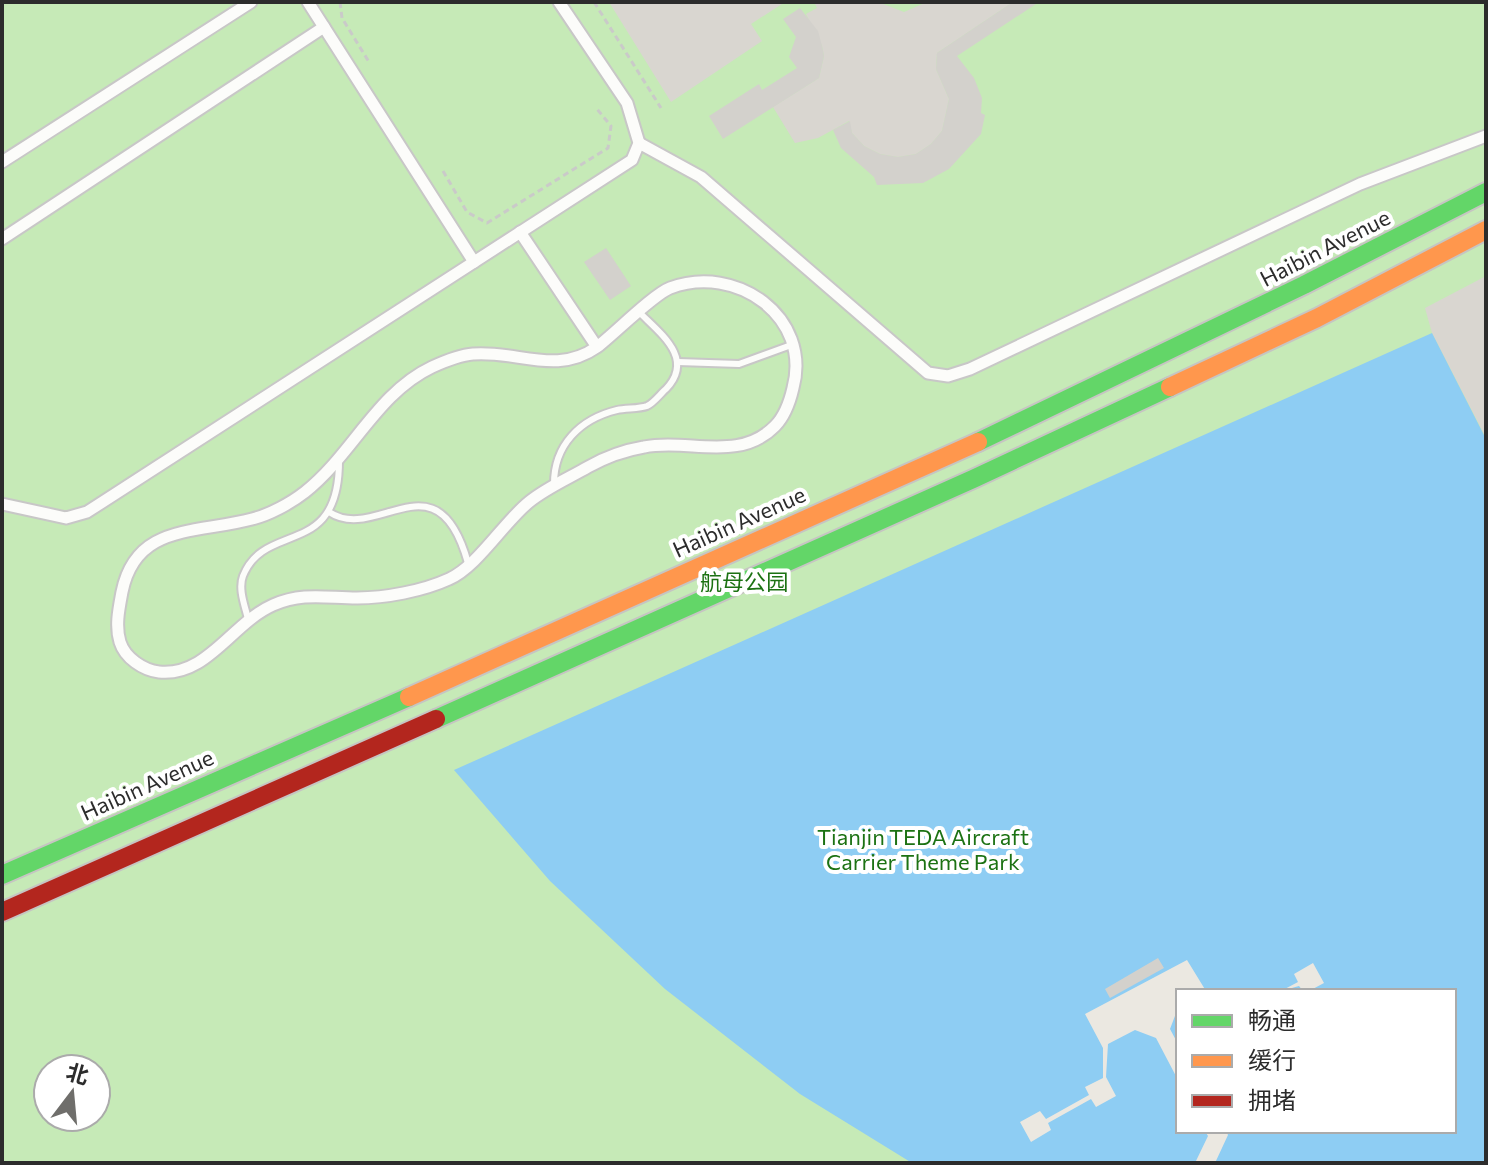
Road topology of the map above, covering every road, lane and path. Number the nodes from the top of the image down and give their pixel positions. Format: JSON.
{"nodes":[{"id":1,"x":251,"y":2,"type":"edge"},
{"id":2,"x":308,"y":2,"type":"edge"},
{"id":3,"x":340,"y":2,"type":"edge"},
{"id":4,"x":559,"y":2,"type":"edge"},
{"id":5,"x":594,"y":2,"type":"edge"},
{"id":6,"x":324,"y":27,"type":"junction"},
{"id":7,"x":369,"y":62,"type":"dead end"},
{"id":8,"x":661,"y":108,"type":"dead end"},
{"id":9,"x":597,"y":109,"type":"dead end"},
{"id":10,"x":1486,"y":136,"type":"edge"},
{"id":11,"x":639,"y":143,"type":"junction"},
{"id":12,"x":2,"y":162,"type":"edge"},
{"id":13,"x":443,"y":171,"type":"dead end"},
{"id":14,"x":1486,"y":192,"type":"edge"},
{"id":15,"x":1486,"y":230,"type":"edge"},
{"id":16,"x":520,"y":232,"type":"junction"},
{"id":17,"x":2,"y":239,"type":"edge"},
{"id":18,"x":474,"y":262,"type":"junction"},
{"id":19,"x":640,"y":313,"type":"junction"},
{"id":20,"x":795,"y":343,"type":"junction"},
{"id":21,"x":597,"y":347,"type":"junction"},
{"id":22,"x":678,"y":362,"type":"junction"},
{"id":23,"x":339,"y":461,"type":"junction"},
{"id":24,"x":554,"y":487,"type":"junction"},
{"id":25,"x":2,"y":504,"type":"edge"},
{"id":26,"x":329,"y":512,"type":"junction"},
{"id":27,"x":468,"y":563,"type":"junction"},
{"id":28,"x":248,"y":619,"type":"junction"},
{"id":29,"x":2,"y":875,"type":"edge"},
{"id":30,"x":2,"y":912,"type":"edge"}],
"edges":[{"from":1,"to":12,"type":"street"},
{"from":2,"to":6,"type":"street"},
{"from":3,"to":7,"type":"path"},
{"from":4,"to":11,"type":"street"},
{"from":5,"to":8,"type":"path"},
{"from":6,"to":17,"type":"street"},
{"from":6,"to":18,"type":"street"},
{"from":9,"to":13,"type":"path"},
{"from":10,"to":11,"type":"street"},
{"from":11,"to":16,"type":"street"},
{"from":14,"to":29,"type":"highway","name":"Haibin Avenue"},
{"from":15,"to":30,"type":"highway"},
{"from":16,"to":18,"type":"street"},
{"from":16,"to":21,"type":"street"},
{"from":18,"to":25,"type":"street"},
{"from":19,"to":20,"type":"street"},
{"from":19,"to":21,"type":"street"},
{"from":19,"to":22,"type":"lane"},
{"from":20,"to":22,"type":"lane"},
{"from":20,"to":24,"type":"street"},
{"from":21,"to":23,"type":"street"},
{"from":22,"to":24,"type":"lane"},
{"from":23,"to":26,"type":"lane"},
{"from":23,"to":28,"type":"street"},
{"from":24,"to":27,"type":"street"},
{"from":26,"to":27,"type":"lane"},
{"from":26,"to":28,"type":"lane"},
{"from":27,"to":28,"type":"street"}]}
